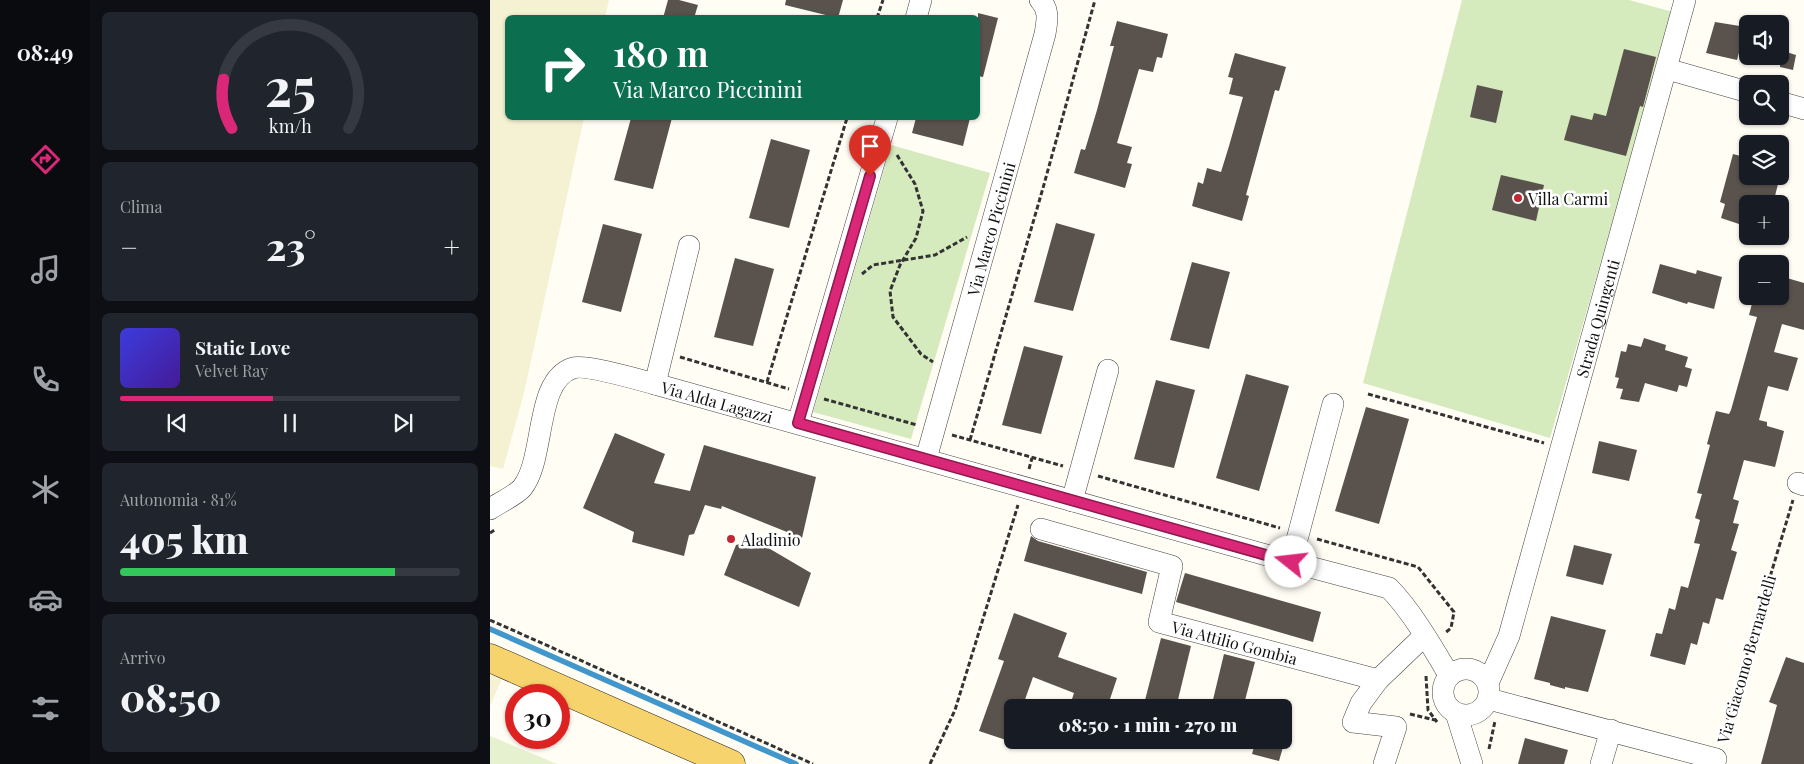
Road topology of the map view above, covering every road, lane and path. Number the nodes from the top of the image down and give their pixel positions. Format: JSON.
{"nodes":[{"id":1,"x":883,"y":0,"type":"edge"},
{"id":2,"x":921,"y":0,"type":"edge"},
{"id":3,"x":1040,"y":0,"type":"edge"},
{"id":4,"x":1095,"y":0,"type":"edge"},
{"id":5,"x":1685,"y":0,"type":"edge"},
{"id":6,"x":878,"y":15,"type":"edge"},
{"id":7,"x":917,"y":15,"type":"edge"},
{"id":8,"x":1666,"y":69,"type":"junction"},
{"id":9,"x":1739,"y":89,"type":"edge"},
{"id":10,"x":1789,"y":105,"type":"edge"},
{"id":11,"x":1804,"y":109,"type":"edge"},
{"id":12,"x":846,"y":120,"type":"edge"},
{"id":13,"x":886,"y":120,"type":"edge"},
{"id":14,"x":880,"y":141,"type":"junction"},
{"id":15,"x":993,"y":220,"type":"junction"},
{"id":16,"x":689,"y":246,"type":"dead end"},
{"id":17,"x":903,"y":260,"type":"junction"},
{"id":18,"x":835,"y":295,"type":"junction"},
{"id":19,"x":663,"y":352,"type":"junction"},
{"id":20,"x":1108,"y":370,"type":"dead end"},
{"id":21,"x":950,"y":373,"type":"junction"},
{"id":22,"x":767,"y":382,"type":"junction"},
{"id":23,"x":656,"y":384,"type":"junction"},
{"id":24,"x":806,"y":394,"type":"junction"},
{"id":25,"x":1368,"y":394,"type":"dead end"},
{"id":26,"x":1333,"y":404,"type":"dead end"},
{"id":27,"x":798,"y":423,"type":"junction"},
{"id":28,"x":934,"y":430,"type":"junction"},
{"id":29,"x":970,"y":440,"type":"junction"},
{"id":30,"x":1562,"y":448,"type":"junction"},
{"id":31,"x":926,"y":459,"type":"junction"},
{"id":32,"x":1080,"y":471,"type":"junction"},
{"id":33,"x":1801,"y":484,"type":"edge"},
{"id":34,"x":1072,"y":501,"type":"junction"},
{"id":35,"x":1019,"y":502,"type":"dead end"},
{"id":36,"x":494,"y":518,"type":"edge"},
{"id":37,"x":1041,"y":529,"type":"dead end"},
{"id":38,"x":490,"y":533,"type":"edge"},
{"id":39,"x":1298,"y":533,"type":"junction"},
{"id":40,"x":1291,"y":562,"type":"junction"},
{"id":41,"x":1418,"y":567,"type":"dead end"},
{"id":42,"x":490,"y":620,"type":"edge"},
{"id":43,"x":1424,"y":636,"type":"junction"},
{"id":44,"x":1509,"y":636,"type":"junction"},
{"id":45,"x":490,"y":658,"type":"edge"},
{"id":46,"x":1459,"y":672,"type":"junction"},
{"id":47,"x":1378,"y":680,"type":"junction"},
{"id":48,"x":1477,"y":702,"type":"junction"},
{"id":49,"x":1611,"y":730,"type":"junction"},
{"id":50,"x":1716,"y":759,"type":"joint"},
{"id":51,"x":731,"y":764,"type":"edge"},
{"id":52,"x":810,"y":764,"type":"edge"},
{"id":53,"x":930,"y":764,"type":"edge"},
{"id":54,"x":1384,"y":764,"type":"edge"},
{"id":55,"x":1473,"y":764,"type":"edge"},
{"id":56,"x":1602,"y":764,"type":"edge"}],
"edges":[{"from":1,"to":6,"type":"path"},
{"from":2,"to":7,"type":"street"},
{"from":3,"to":15,"type":"street","name":"Via Marco Piccinini"},
{"from":4,"to":29,"type":"path"},
{"from":5,"to":8,"type":"street","name":"Strada Quingenti"},
{"from":8,"to":9,"type":"street"},
{"from":8,"to":30,"type":"street","name":"Strada Quingenti"},
{"from":10,"to":11,"type":"street"},
{"from":12,"to":22,"type":"path"},
{"from":13,"to":14,"type":"street"},
{"from":14,"to":17,"type":"path"},
{"from":14,"to":18,"type":"street"},
{"from":15,"to":17,"type":"path"},
{"from":15,"to":21,"type":"street","name":"Via Marco Piccinini"},
{"from":16,"to":19,"type":"street"},
{"from":17,"to":18,"type":"path"},
{"from":17,"to":21,"type":"path"},
{"from":18,"to":24,"type":"street"},
{"from":19,"to":22,"type":"path"},
{"from":19,"to":23,"type":"street"},
{"from":20,"to":32,"type":"street"},
{"from":21,"to":28,"type":"street","name":"Via Marco Piccinini"},
{"from":22,"to":24,"type":"path"},
{"from":23,"to":27,"type":"street","name":"Via Alda Lagazzi"},
{"from":23,"to":36,"type":"street","name":"Via Alda Lagazzi"},
{"from":24,"to":27,"type":"street"},
{"from":24,"to":28,"type":"path"},
{"from":25,"to":30,"type":"path"},
{"from":26,"to":39,"type":"street"},
{"from":27,"to":31,"type":"street","name":"Via Alda Lagazzi"},
{"from":28,"to":29,"type":"path"},
{"from":28,"to":31,"type":"street","name":"Via Marco Piccinini"},
{"from":29,"to":32,"type":"path"},
{"from":30,"to":44,"type":"street","name":"Strada Quingenti"},
{"from":31,"to":34,"type":"street","name":"Via Alda Lagazzi"},
{"from":32,"to":34,"type":"street"},
{"from":32,"to":39,"type":"path"},
{"from":33,"to":50,"type":"path","name":"Via Giacomo Bernardelli"},
{"from":34,"to":40,"type":"street","name":"Via Alda Lagazzi"},
{"from":35,"to":53,"type":"path"},
{"from":36,"to":38,"type":"path"},
{"from":37,"to":47,"type":"street","name":"Via Attilio Gombia"},
{"from":39,"to":40,"type":"street"},
{"from":39,"to":41,"type":"path"},
{"from":40,"to":43,"type":"street","name":"Via Alda Lagazzi"},
{"from":42,"to":52,"type":"path"},
{"from":43,"to":46,"type":"street","name":"Via Alda Lagazzi"},
{"from":43,"to":47,"type":"street"},
{"from":44,"to":46,"type":"street"},
{"from":44,"to":48,"type":"street","name":"Strada Quingenti"},
{"from":45,"to":51,"type":"main road"},
{"from":46,"to":48,"type":"street"},
{"from":46,"to":48,"type":"street"},
{"from":47,"to":54,"type":"street"},
{"from":48,"to":49,"type":"street","name":"Via Giacomo Bernardelli"},
{"from":48,"to":55,"type":"street"},
{"from":49,"to":50,"type":"street","name":"Via Giacomo Bernardelli"},
{"from":49,"to":56,"type":"street"}]}
